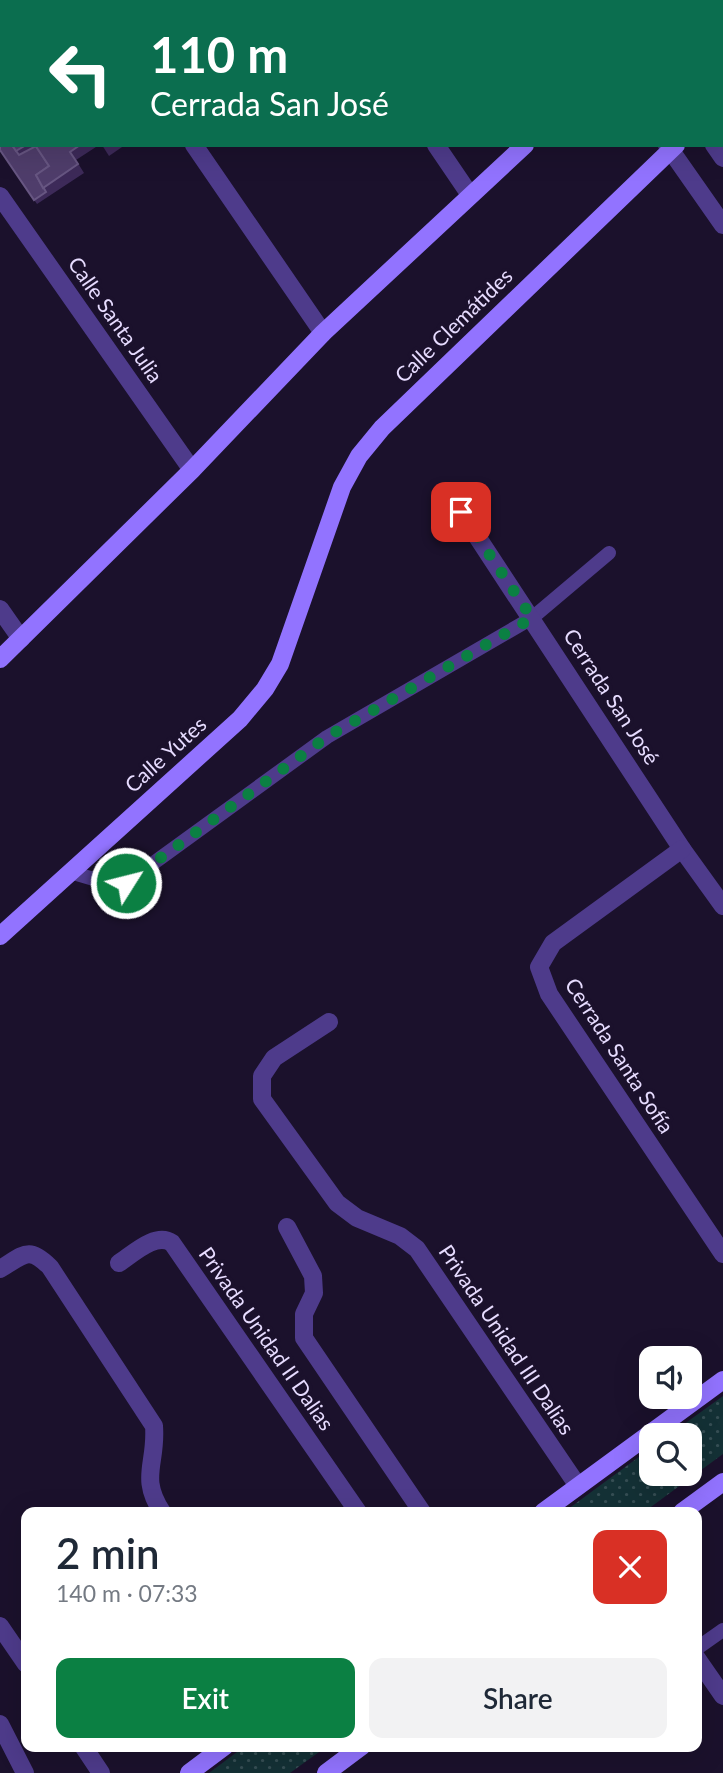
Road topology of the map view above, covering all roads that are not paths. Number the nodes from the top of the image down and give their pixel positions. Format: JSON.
{"nodes":[{"id":1,"x":195,"y":147,"type":"edge"},
{"id":2,"x":437,"y":147,"type":"edge"},
{"id":3,"x":522,"y":147,"type":"edge"},
{"id":4,"x":671,"y":147,"type":"edge"},
{"id":5,"x":470,"y":195,"type":"junction"},
{"id":6,"x":0,"y":196,"type":"edge"},
{"id":7,"x":723,"y":225,"type":"edge"},
{"id":8,"x":323,"y":333,"type":"junction"},
{"id":9,"x":192,"y":470,"type":"junction"},
{"id":10,"x":461,"y":512,"type":"dead end"},
{"id":11,"x":609,"y":553,"type":"dead end"},
{"id":12,"x":311,"y":572,"type":"joint"},
{"id":13,"x":0,"y":609,"type":"edge"},
{"id":14,"x":532,"y":618,"type":"junction"},
{"id":15,"x":21,"y":639,"type":"junction"},
{"id":16,"x":0,"y":659,"type":"edge"},
{"id":17,"x":682,"y":849,"type":"junction"},
{"id":18,"x":70,"y":872,"type":"junction"},
{"id":19,"x":723,"y":906,"type":"edge"},
{"id":20,"x":0,"y":936,"type":"edge"},
{"id":21,"x":329,"y":1023,"type":"dead end"},
{"id":22,"x":287,"y":1227,"type":"dead end"},
{"id":23,"x":723,"y":1254,"type":"edge"},
{"id":24,"x":119,"y":1263,"type":"dead end"},
{"id":25,"x":0,"y":1269,"type":"edge"},
{"id":26,"x":723,"y":1380,"type":"edge"},
{"id":27,"x":723,"y":1482,"type":"edge"},
{"id":28,"x":578,"y":1486,"type":"junction"},
{"id":29,"x":159,"y":1507,"type":"edge"},
{"id":30,"x":355,"y":1507,"type":"edge"},
{"id":31,"x":419,"y":1507,"type":"edge"},
{"id":32,"x":550,"y":1507,"type":"edge"},
{"id":33,"x":689,"y":1507,"type":"edge"},
{"id":34,"x":0,"y":1626,"type":"edge"},
{"id":35,"x":723,"y":1630,"type":"edge"},
{"id":36,"x":702,"y":1645,"type":"edge"},
{"id":37,"x":21,"y":1657,"type":"edge"},
{"id":38,"x":702,"y":1666,"type":"edge"},
{"id":39,"x":723,"y":1696,"type":"edge"},
{"id":40,"x":0,"y":1724,"type":"edge"},
{"id":41,"x":87,"y":1752,"type":"edge"},
{"id":42,"x":217,"y":1752,"type":"edge"},
{"id":43,"x":354,"y":1752,"type":"edge"},
{"id":44,"x":24,"y":1773,"type":"edge"},
{"id":45,"x":102,"y":1773,"type":"edge"},
{"id":46,"x":189,"y":1773,"type":"edge"},
{"id":47,"x":326,"y":1773,"type":"edge"}],
"edges":[{"from":1,"to":8,"type":"street"},
{"from":2,"to":5,"type":"street"},
{"from":3,"to":5,"type":"main road"},
{"from":4,"to":7,"type":"street"},
{"from":4,"to":12,"type":"main road","name":"Calle Clemátides"},
{"from":5,"to":8,"type":"main road"},
{"from":6,"to":9,"type":"street","name":"Calle Santa Julia"},
{"from":8,"to":9,"type":"main road"},
{"from":9,"to":15,"type":"main road"},
{"from":10,"to":14,"type":"street","name":"Cerrada San José"},
{"from":11,"to":14,"type":"lane"},
{"from":12,"to":18,"type":"main road","name":"Calle Yutes"},
{"from":13,"to":15,"type":"street"},
{"from":14,"to":17,"type":"street","name":"Cerrada San José"},
{"from":14,"to":18,"type":"lane"},
{"from":15,"to":16,"type":"main road"},
{"from":17,"to":19,"type":"street","name":"Cerrada San José"},
{"from":17,"to":23,"type":"street","name":"Cerrada Santa Sofía"},
{"from":18,"to":20,"type":"main road","name":"Calle Yutes"},
{"from":21,"to":28,"type":"street","name":"Privada Unidad III Dalias"},
{"from":22,"to":31,"type":"street"},
{"from":24,"to":30,"type":"street","name":"Privada Unidad II Dalias"},
{"from":25,"to":29,"type":"street"},
{"from":26,"to":28,"type":"main road"},
{"from":27,"to":33,"type":"main road"},
{"from":28,"to":32,"type":"main road"},
{"from":34,"to":37,"type":"street"},
{"from":35,"to":36,"type":"lane"},
{"from":38,"to":39,"type":"street"},
{"from":40,"to":44,"type":"street"},
{"from":41,"to":45,"type":"street"},
{"from":42,"to":46,"type":"main road"},
{"from":43,"to":47,"type":"main road"}]}
